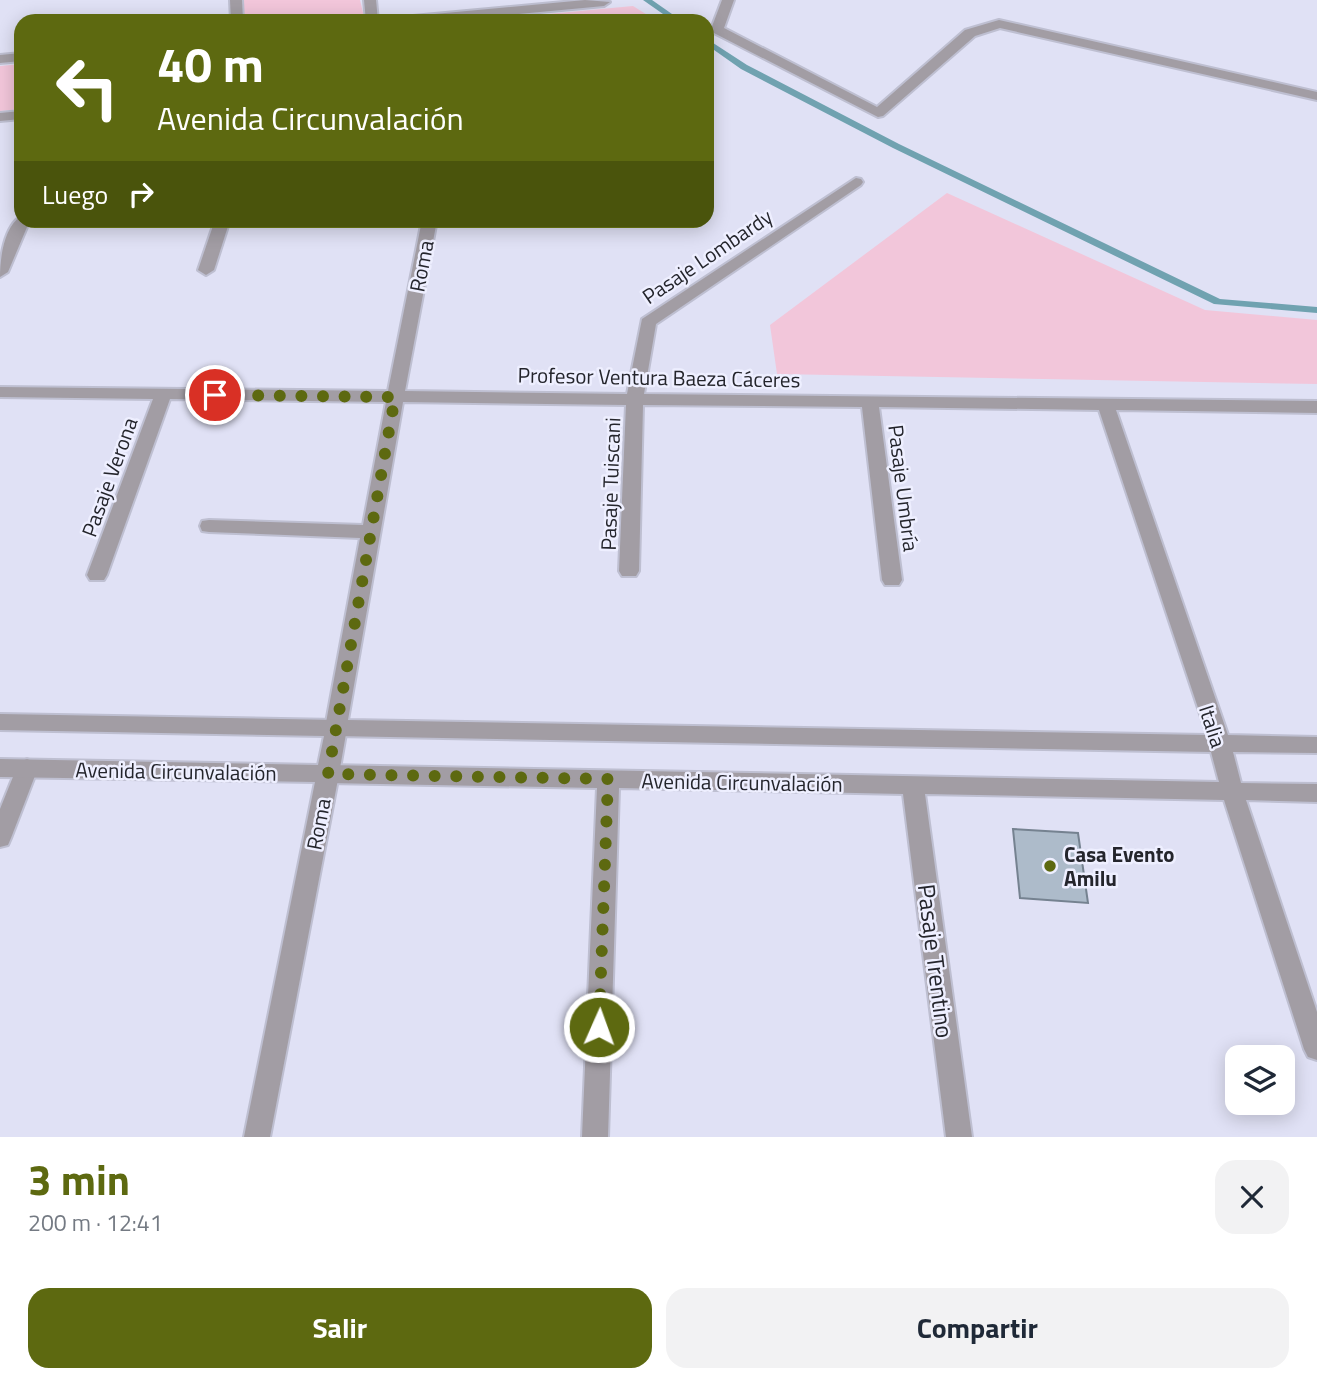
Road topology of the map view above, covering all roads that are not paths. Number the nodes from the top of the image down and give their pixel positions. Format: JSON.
{"nodes":[{"id":1,"x":728,"y":0,"type":"edge"},
{"id":2,"x":604,"y":2,"type":"dead end"},
{"id":3,"x":501,"y":14,"type":"edge"},
{"id":4,"x":1317,"y":96,"type":"edge"},
{"id":5,"x":856,"y":182,"type":"dead end"},
{"id":6,"x":19,"y":228,"type":"edge"},
{"id":7,"x":220,"y":228,"type":"edge"},
{"id":8,"x":428,"y":228,"type":"edge"},
{"id":9,"x":206,"y":270,"type":"dead end"},
{"id":10,"x":0,"y":272,"type":"edge"},
{"id":11,"x":0,"y":393,"type":"edge"},
{"id":12,"x":163,"y":394,"type":"junction"},
{"id":13,"x":395,"y":397,"type":"junction"},
{"id":14,"x":635,"y":399,"type":"junction"},
{"id":15,"x":870,"y":402,"type":"junction"},
{"id":16,"x":1106,"y":405,"type":"junction"},
{"id":17,"x":1317,"y":407,"type":"edge"},
{"id":18,"x":209,"y":526,"type":"dead end"},
{"id":19,"x":371,"y":532,"type":"junction"},
{"id":20,"x":629,"y":570,"type":"dead end"},
{"id":21,"x":97,"y":575,"type":"dead end"},
{"id":22,"x":892,"y":580,"type":"dead end"},
{"id":23,"x":0,"y":722,"type":"edge"},
{"id":24,"x":336,"y":728,"type":"junction"},
{"id":25,"x":1220,"y":743,"type":"junction"},
{"id":26,"x":1317,"y":745,"type":"edge"},
{"id":27,"x":0,"y":768,"type":"edge"},
{"id":28,"x":27,"y":768,"type":"junction"},
{"id":29,"x":328,"y":774,"type":"junction"},
{"id":30,"x":608,"y":779,"type":"junction"},
{"id":31,"x":913,"y":785,"type":"junction"},
{"id":32,"x":1232,"y":791,"type":"junction"},
{"id":33,"x":1317,"y":793,"type":"edge"},
{"id":34,"x":0,"y":838,"type":"edge"},
{"id":35,"x":1317,"y":1049,"type":"edge"},
{"id":36,"x":257,"y":1137,"type":"edge"},
{"id":37,"x":595,"y":1137,"type":"edge"},
{"id":38,"x":959,"y":1137,"type":"edge"}],
"edges":[{"from":1,"to":4,"type":"street"},
{"from":2,"to":3,"type":"street"},
{"from":5,"to":14,"type":"street","name":"Pasaje Lombardy"},
{"from":6,"to":10,"type":"street"},
{"from":7,"to":9,"type":"street"},
{"from":8,"to":13,"type":"street","name":"Roma"},
{"from":11,"to":12,"type":"street","name":"Profesor Ventura Baeza Cáceres"},
{"from":12,"to":13,"type":"street","name":"Profesor Ventura Baeza Cáceres"},
{"from":12,"to":21,"type":"street","name":"Pasaje Verona"},
{"from":13,"to":14,"type":"street","name":"Profesor Ventura Baeza Cáceres"},
{"from":13,"to":19,"type":"street","name":"Roma"},
{"from":14,"to":15,"type":"street","name":"Profesor Ventura Baeza Cáceres"},
{"from":14,"to":20,"type":"street","name":"Pasaje Tuiscani"},
{"from":15,"to":16,"type":"street","name":"Profesor Ventura Baeza Cáceres"},
{"from":15,"to":22,"type":"street","name":"Pasaje Umbría"},
{"from":16,"to":17,"type":"street","name":"Profesor Ventura Baeza Cáceres"},
{"from":16,"to":25,"type":"street","name":"Italia"},
{"from":18,"to":19,"type":"street"},
{"from":19,"to":24,"type":"street","name":"Roma"},
{"from":23,"to":24,"type":"street"},
{"from":24,"to":25,"type":"street"},
{"from":24,"to":29,"type":"street","name":"Roma"},
{"from":25,"to":26,"type":"street"},
{"from":25,"to":32,"type":"street","name":"Italia"},
{"from":27,"to":28,"type":"street","name":"Avenida Circunvalación"},
{"from":28,"to":29,"type":"street","name":"Avenida Circunvalación"},
{"from":28,"to":34,"type":"street"},
{"from":29,"to":30,"type":"street","name":"Avenida Circunvalación"},
{"from":29,"to":36,"type":"street","name":"Roma"},
{"from":30,"to":31,"type":"street","name":"Avenida Circunvalación"},
{"from":30,"to":37,"type":"street"},
{"from":31,"to":32,"type":"street","name":"Avenida Circunvalación"},
{"from":31,"to":38,"type":"street","name":"Pasaje Trentino"},
{"from":32,"to":33,"type":"street","name":"Avenida Circunvalación"},
{"from":32,"to":35,"type":"street","name":"Italia"}]}
